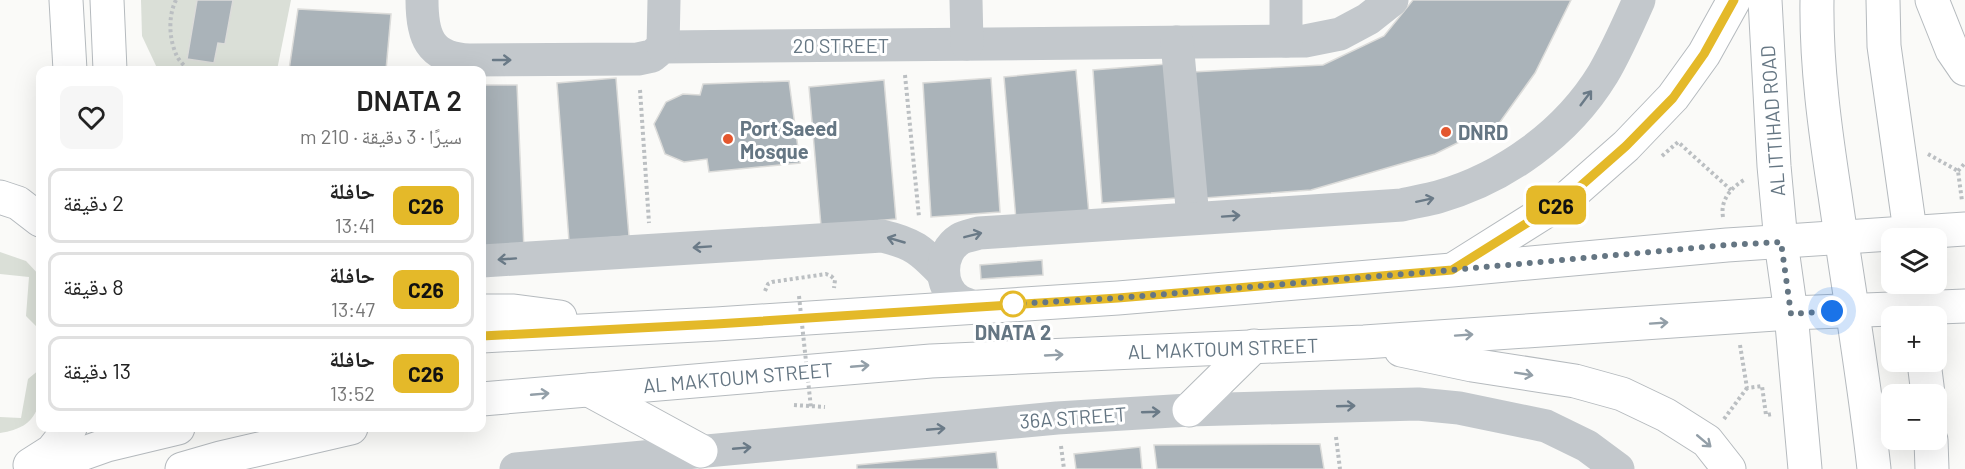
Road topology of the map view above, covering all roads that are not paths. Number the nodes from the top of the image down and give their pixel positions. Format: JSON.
{"nodes":[{"id":1,"x":66,"y":0,"type":"edge"},
{"id":2,"x":107,"y":0,"type":"edge"},
{"id":3,"x":422,"y":0,"type":"edge"},
{"id":4,"x":664,"y":0,"type":"edge"},
{"id":5,"x":966,"y":0,"type":"edge"},
{"id":6,"x":1286,"y":0,"type":"edge"},
{"id":7,"x":1305,"y":0,"type":"edge"},
{"id":8,"x":1392,"y":0,"type":"edge"},
{"id":9,"x":1639,"y":0,"type":"edge"},
{"id":10,"x":1734,"y":0,"type":"edge"},
{"id":11,"x":1765,"y":0,"type":"edge"},
{"id":12,"x":1817,"y":0,"type":"edge"},
{"id":13,"x":1883,"y":0,"type":"edge"},
{"id":14,"x":1932,"y":0,"type":"edge"},
{"id":15,"x":1296,"y":41,"type":"junction"},
{"id":16,"x":1177,"y":42,"type":"junction"},
{"id":17,"x":967,"y":44,"type":"junction"},
{"id":18,"x":651,"y":53,"type":"junction"},
{"id":19,"x":70,"y":66,"type":"edge"},
{"id":20,"x":111,"y":66,"type":"edge"},
{"id":21,"x":1965,"y":69,"type":"edge"},
{"id":22,"x":0,"y":197,"type":"edge"},
{"id":23,"x":1964,"y":216,"type":"edge"},
{"id":24,"x":36,"y":217,"type":"edge"},
{"id":25,"x":1193,"y":218,"type":"junction"},
{"id":26,"x":1909,"y":228,"type":"edge"},
{"id":27,"x":1932,"y":228,"type":"edge"},
{"id":28,"x":1881,"y":236,"type":"edge"},
{"id":29,"x":1841,"y":237,"type":"junction"},
{"id":30,"x":1781,"y":242,"type":"junction"},
{"id":31,"x":486,"y":261,"type":"edge"},
{"id":32,"x":933,"y":262,"type":"junction"},
{"id":33,"x":1452,"y":270,"type":"junction"},
{"id":34,"x":1917,"y":302,"type":"edge"},
{"id":35,"x":971,"y":306,"type":"junction"},
{"id":36,"x":1965,"y":306,"type":"edge"},
{"id":37,"x":1852,"y":310,"type":"junction"},
{"id":38,"x":486,"y":311,"type":"edge"},
{"id":39,"x":1791,"y":314,"type":"junction"},
{"id":40,"x":602,"y":329,"type":"junction"},
{"id":41,"x":486,"y":336,"type":"edge"},
{"id":42,"x":1364,"y":342,"type":"junction"},
{"id":43,"x":1254,"y":346,"type":"junction"},
{"id":44,"x":589,"y":390,"type":"junction"},
{"id":45,"x":486,"y":399,"type":"edge"},
{"id":46,"x":1189,"y":410,"type":"junction"},
{"id":47,"x":67,"y":432,"type":"edge"},
{"id":48,"x":161,"y":432,"type":"edge"},
{"id":49,"x":334,"y":432,"type":"edge"},
{"id":50,"x":1931,"y":450,"type":"edge"},
{"id":51,"x":701,"y":451,"type":"junction"},
{"id":52,"x":627,"y":463,"type":"edge"},
{"id":53,"x":24,"y":469,"type":"edge"},
{"id":54,"x":39,"y":469,"type":"edge"},
{"id":55,"x":182,"y":469,"type":"edge"},
{"id":56,"x":516,"y":469,"type":"edge"},
{"id":57,"x":1618,"y":469,"type":"edge"},
{"id":58,"x":1730,"y":469,"type":"edge"},
{"id":59,"x":1805,"y":469,"type":"edge"},
{"id":60,"x":1874,"y":469,"type":"edge"},
{"id":61,"x":1932,"y":469,"type":"edge"}],
"edges":[{"from":1,"to":19,"type":"main road"},
{"from":2,"to":20,"type":"main road"},
{"from":3,"to":18,"type":"street","name":"20 STREET","one_way":true},
{"from":4,"to":18,"type":"street"},
{"from":5,"to":17,"type":"street"},
{"from":6,"to":15,"type":"street"},
{"from":7,"to":15,"type":"street"},
{"from":8,"to":15,"type":"street","name":"20 STREET"},
{"from":25,"to":9,"type":"street","one_way":true},
{"from":10,"to":33,"type":"main road"},
{"from":11,"to":30,"type":"main road","name":"AL ITTIHAD ROAD"},
{"from":12,"to":29,"type":"main road"},
{"from":13,"to":26,"type":"main road"},
{"from":14,"to":21,"type":"main road"},
{"from":15,"to":16,"type":"street","name":"20 STREET"},
{"from":16,"to":17,"type":"street","name":"20 STREET"},
{"from":16,"to":25,"type":"street"},
{"from":17,"to":18,"type":"street","name":"20 STREET"},
{"from":22,"to":24,"type":"main road"},
{"from":23,"to":27,"type":"main road"},
{"from":32,"to":25,"type":"street","one_way":true},
{"from":28,"to":29,"type":"main road"},
{"from":29,"to":30,"type":"main road"},
{"from":29,"to":37,"type":"main road"},
{"from":30,"to":33,"type":"main road"},
{"from":30,"to":39,"type":"main road","name":"AL ITTIHAD ROAD"},
{"from":32,"to":31,"type":"street","one_way":true},
{"from":32,"to":35,"type":"street"},
{"from":33,"to":35,"type":"main road"},
{"from":34,"to":36,"type":"main road","name":"AL MAKTOUM STREET"},
{"from":34,"to":37,"type":"main road","name":"AL MAKTOUM STREET"},
{"from":35,"to":40,"type":"main road"},
{"from":37,"to":39,"type":"main road","name":"AL MAKTOUM STREET"},
{"from":37,"to":60,"type":"main road"},
{"from":38,"to":40,"type":"main road"},
{"from":42,"to":39,"type":"main road","name":"AL MAKTOUM STREET","one_way":true},
{"from":39,"to":59,"type":"main road"},
{"from":40,"to":41,"type":"main road"},
{"from":42,"to":43,"type":"main road","name":"AL MAKTOUM STREET"},
{"from":42,"to":58,"type":"main road","one_way":true},
{"from":44,"to":43,"type":"main road","name":"AL MAKTOUM STREET","one_way":true},
{"from":43,"to":46,"type":"main road"},
{"from":45,"to":44,"type":"main road","name":"AL MAKTOUM STREET","one_way":true},
{"from":44,"to":51,"type":"main road"},
{"from":51,"to":46,"type":"street","name":"36A STREET","one_way":true},
{"from":46,"to":57,"type":"street","name":"36A STREET","one_way":true},
{"from":47,"to":53,"type":"main road"},
{"from":48,"to":54,"type":"main road"},
{"from":49,"to":55,"type":"main road"},
{"from":50,"to":61,"type":"main road"},
{"from":51,"to":52,"type":"street","name":"36A STREET"},
{"from":52,"to":56,"type":"street","name":"36A STREET"}]}
